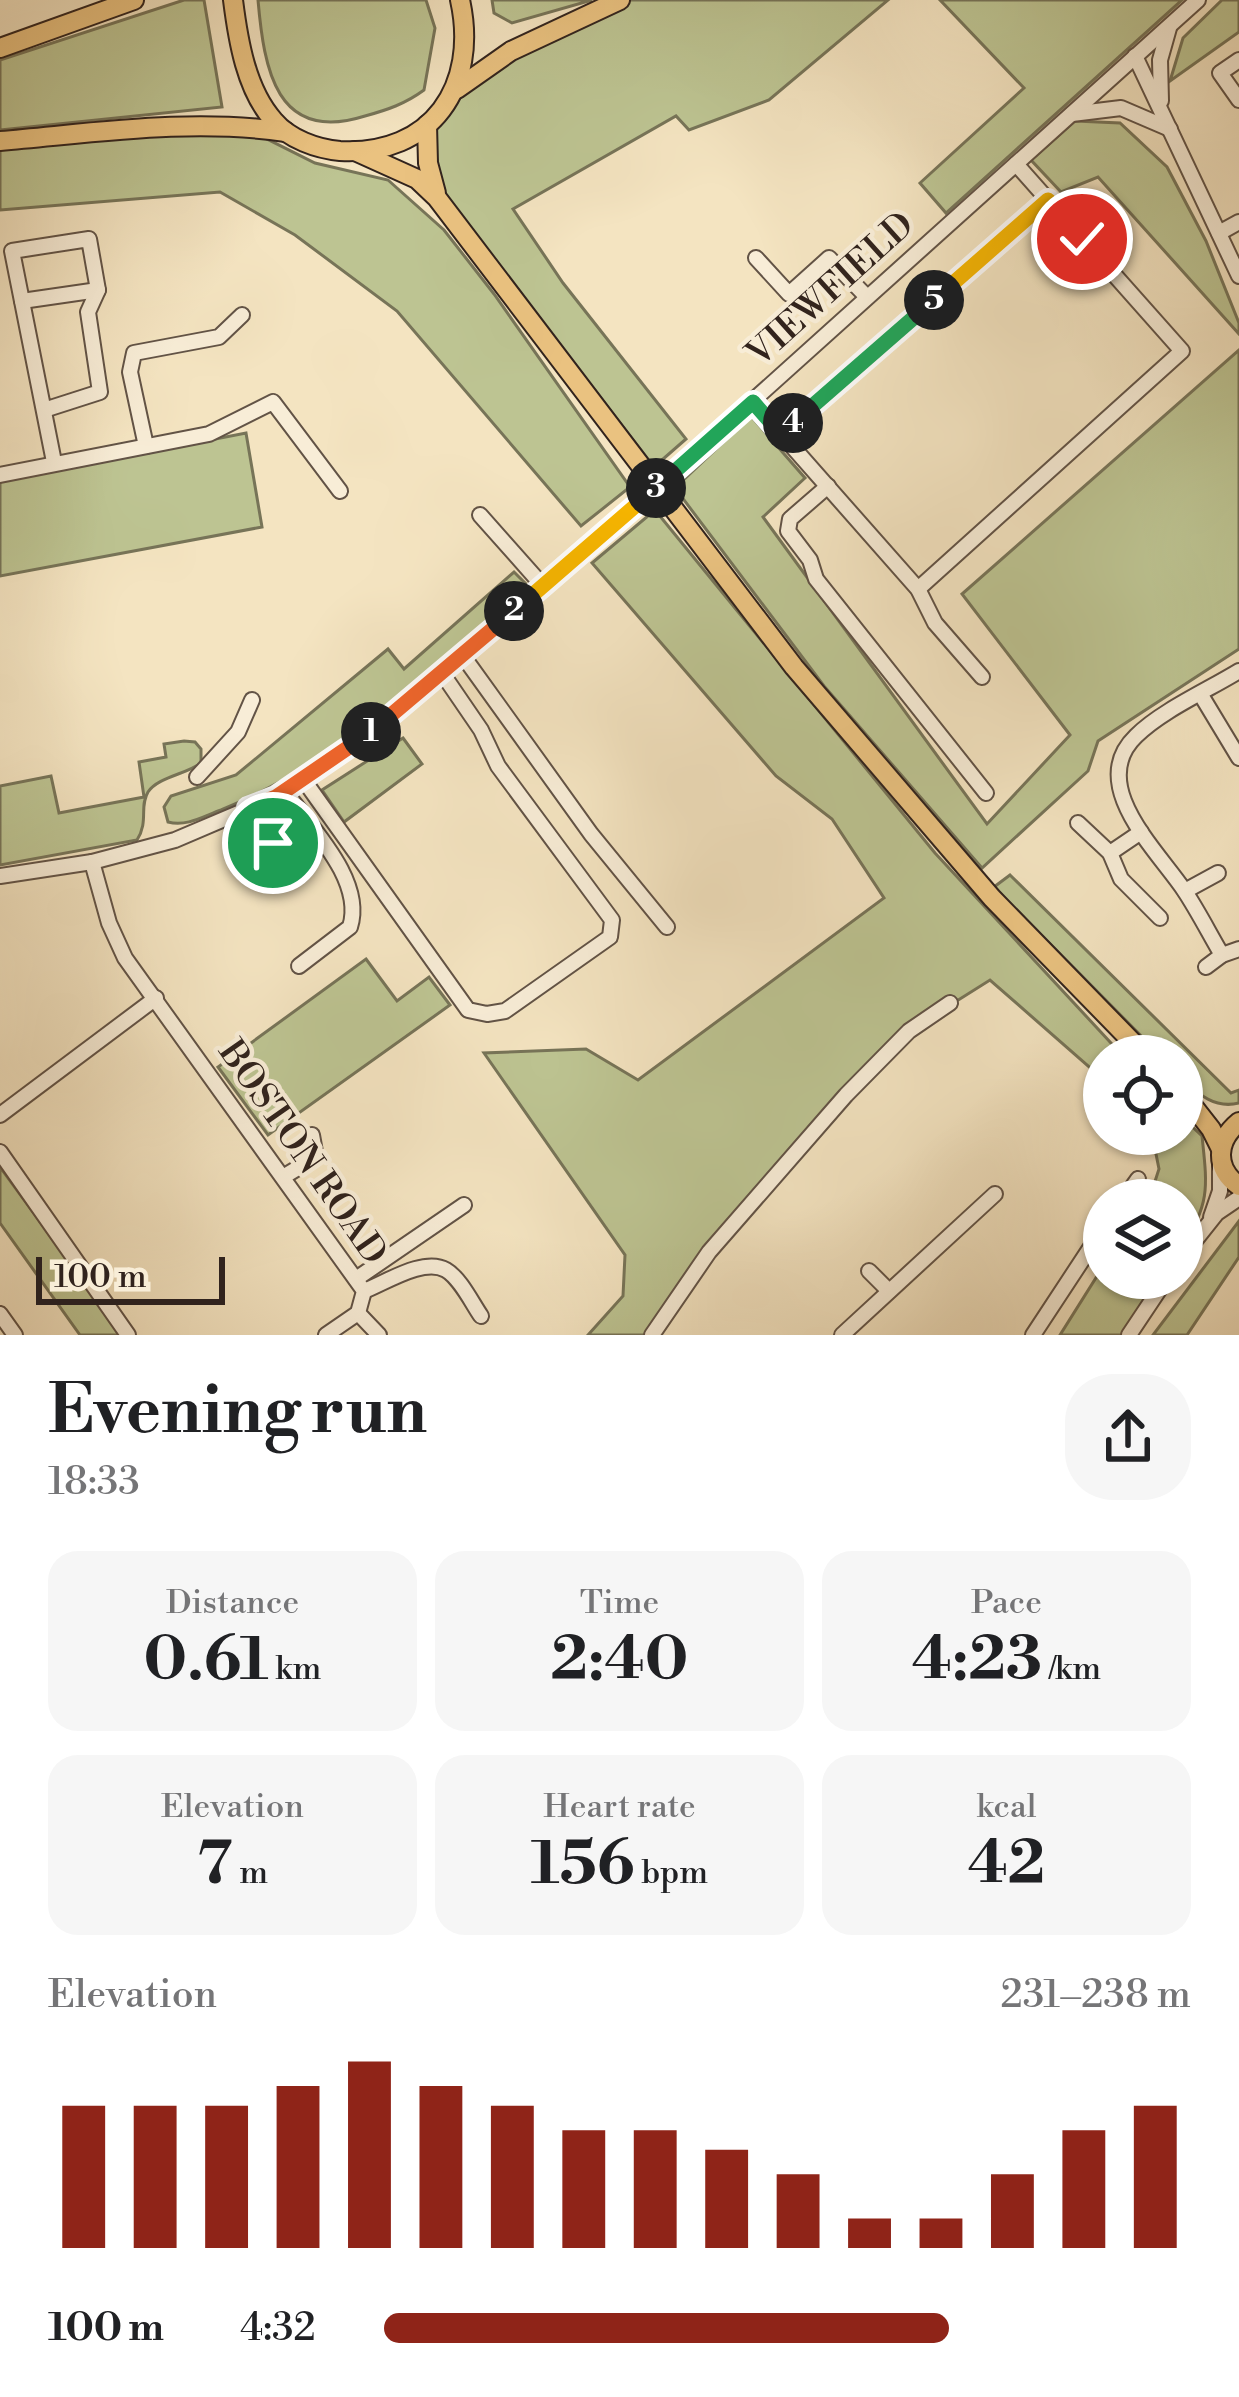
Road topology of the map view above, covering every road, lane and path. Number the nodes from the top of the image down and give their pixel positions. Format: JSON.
{"nodes":[{"id":1,"x":134,"y":0,"type":"edge"},
{"id":2,"x":233,"y":0,"type":"edge"},
{"id":3,"x":460,"y":0,"type":"edge"},
{"id":4,"x":620,"y":0,"type":"edge"},
{"id":5,"x":1198,"y":0,"type":"edge"},
{"id":6,"x":1171,"y":24,"type":"junction"},
{"id":7,"x":0,"y":48,"type":"edge"},
{"id":8,"x":1135,"y":56,"type":"junction"},
{"id":9,"x":1239,"y":60,"type":"edge"},
{"id":10,"x":453,"y":92,"type":"junction"},
{"id":11,"x":1239,"y":100,"type":"edge"},
{"id":12,"x":1068,"y":115,"type":"junction"},
{"id":13,"x":1167,"y":123,"type":"junction"},
{"id":14,"x":427,"y":125,"type":"junction"},
{"id":15,"x":286,"y":132,"type":"junction"},
{"id":16,"x":0,"y":141,"type":"edge"},
{"id":17,"x":355,"y":151,"type":"junction"},
{"id":18,"x":1016,"y":164,"type":"junction"},
{"id":19,"x":437,"y":198,"type":"junction"},
{"id":20,"x":1048,"y":200,"type":"junction"},
{"id":21,"x":1239,"y":222,"type":"edge"},
{"id":22,"x":1219,"y":233,"type":"junction"},
{"id":23,"x":756,"y":258,"type":"dead end"},
{"id":24,"x":1239,"y":276,"type":"edge"},
{"id":25,"x":98,"y":290,"type":"junction"},
{"id":26,"x":866,"y":296,"type":"junction"},
{"id":27,"x":22,"y":301,"type":"junction"},
{"id":28,"x":242,"y":316,"type":"dead end"},
{"id":29,"x":753,"y":402,"type":"junction"},
{"id":30,"x":44,"y":410,"type":"junction"},
{"id":31,"x":781,"y":434,"type":"junction"},
{"id":32,"x":146,"y":446,"type":"junction"},
{"id":33,"x":55,"y":462,"type":"junction"},
{"id":34,"x":0,"y":475,"type":"edge"},
{"id":35,"x":828,"y":486,"type":"junction"},
{"id":36,"x":340,"y":491,"type":"dead end"},
{"id":37,"x":480,"y":515,"type":"dead end"},
{"id":38,"x":543,"y":586,"type":"junction"},
{"id":39,"x":917,"y":589,"type":"junction"},
{"id":40,"x":463,"y":656,"type":"junction"},
{"id":41,"x":1239,"y":671,"type":"edge"},
{"id":42,"x":442,"y":673,"type":"junction"},
{"id":43,"x":982,"y":677,"type":"dead end"},
{"id":44,"x":1201,"y":695,"type":"junction"},
{"id":45,"x":252,"y":700,"type":"dead end"},
{"id":46,"x":1239,"y":758,"type":"edge"},
{"id":47,"x":197,"y":777,"type":"dead end"},
{"id":48,"x":303,"y":779,"type":"junction"},
{"id":49,"x":285,"y":791,"type":"junction"},
{"id":50,"x":986,"y":793,"type":"dead end"},
{"id":51,"x":248,"y":808,"type":"junction"},
{"id":52,"x":1078,"y":823,"type":"dead end"},
{"id":53,"x":1141,"y":832,"type":"junction"},
{"id":54,"x":273,"y":843,"type":"dead end"},
{"id":55,"x":1110,"y":853,"type":"junction"},
{"id":56,"x":92,"y":862,"type":"junction"},
{"id":57,"x":1218,"y":873,"type":"dead end"},
{"id":58,"x":0,"y":876,"type":"edge"},
{"id":59,"x":1185,"y":891,"type":"junction"},
{"id":60,"x":1160,"y":919,"type":"dead end"},
{"id":61,"x":667,"y":927,"type":"dead end"},
{"id":62,"x":1239,"y":949,"type":"edge"},
{"id":63,"x":1222,"y":955,"type":"junction"},
{"id":64,"x":299,"y":966,"type":"dead end"},
{"id":65,"x":1206,"y":967,"type":"dead end"},
{"id":66,"x":155,"y":998,"type":"junction"},
{"id":67,"x":950,"y":1003,"type":"dead end"},
{"id":68,"x":1126,"y":1035,"type":"edge"},
{"id":69,"x":1203,"y":1104,"type":"edge"},
{"id":70,"x":0,"y":1115,"type":"edge"},
{"id":71,"x":1239,"y":1120,"type":"edge"},
{"id":72,"x":1203,"y":1123,"type":"edge"},
{"id":73,"x":312,"y":1135,"type":"dead end"},
{"id":74,"x":0,"y":1152,"type":"edge"},
{"id":75,"x":1221,"y":1153,"type":"junction"},
{"id":76,"x":283,"y":1177,"type":"junction"},
{"id":77,"x":1239,"y":1186,"type":"edge"},
{"id":78,"x":995,"y":1195,"type":"dead end"},
{"id":79,"x":1239,"y":1198,"type":"edge"},
{"id":80,"x":464,"y":1204,"type":"dead end"},
{"id":81,"x":1207,"y":1227,"type":"junction"},
{"id":82,"x":1203,"y":1232,"type":"edge"},
{"id":83,"x":1083,"y":1259,"type":"edge"},
{"id":84,"x":868,"y":1271,"type":"dead end"},
{"id":85,"x":360,"y":1285,"type":"junction"},
{"id":86,"x":889,"y":1291,"type":"junction"},
{"id":87,"x":1153,"y":1299,"type":"edge"},
{"id":88,"x":358,"y":1313,"type":"junction"},
{"id":89,"x":0,"y":1314,"type":"edge"},
{"id":90,"x":481,"y":1316,"type":"dead end"},
{"id":91,"x":13,"y":1334,"type":"edge"},
{"id":92,"x":128,"y":1335,"type":"edge"},
{"id":93,"x":326,"y":1335,"type":"edge"},
{"id":94,"x":379,"y":1335,"type":"edge"},
{"id":95,"x":652,"y":1335,"type":"edge"},
{"id":96,"x":842,"y":1335,"type":"edge"},
{"id":97,"x":1034,"y":1335,"type":"edge"},
{"id":98,"x":1129,"y":1335,"type":"edge"}],
"edges":[{"from":1,"to":7,"type":"main road"},
{"from":2,"to":15,"type":"main road"},
{"from":3,"to":10,"type":"main road"},
{"from":4,"to":10,"type":"main road"},
{"from":5,"to":6,"type":"street","name":"VIEWFIELD"},
{"from":6,"to":8,"type":"street","name":"VIEWFIELD"},
{"from":6,"to":13,"type":"street"},
{"from":8,"to":12,"type":"street","name":"VIEWFIELD"},
{"from":8,"to":13,"type":"street"},
{"from":9,"to":11,"type":"street"},
{"from":10,"to":14,"type":"main road"},
{"from":12,"to":13,"type":"street"},
{"from":12,"to":18,"type":"street","name":"VIEWFIELD"},
{"from":13,"to":22,"type":"street"},
{"from":14,"to":17,"type":"main road"},
{"from":14,"to":19,"type":"main road"},
{"from":15,"to":16,"type":"main road"},
{"from":15,"to":17,"type":"main road"},
{"from":17,"to":19,"type":"main road"},
{"from":18,"to":20,"type":"street"},
{"from":18,"to":26,"type":"street","name":"VIEWFIELD"},
{"from":19,"to":68,"type":"main road"},
{"from":20,"to":31,"type":"street"},
{"from":20,"to":39,"type":"street"},
{"from":21,"to":22,"type":"street"},
{"from":22,"to":24,"type":"street"},
{"from":23,"to":26,"type":"street"},
{"from":25,"to":27,"type":"street"},
{"from":25,"to":27,"type":"street"},
{"from":25,"to":30,"type":"street"},
{"from":26,"to":29,"type":"street","name":"VIEWFIELD"},
{"from":27,"to":30,"type":"street"},
{"from":28,"to":32,"type":"street"},
{"from":29,"to":31,"type":"street"},
{"from":29,"to":38,"type":"street","name":"VIEWFIELD","bridge":true},
{"from":30,"to":33,"type":"street"},
{"from":31,"to":35,"type":"street"},
{"from":32,"to":33,"type":"street"},
{"from":32,"to":36,"type":"street"},
{"from":33,"to":34,"type":"street"},
{"from":35,"to":39,"type":"street"},
{"from":35,"to":50,"type":"street"},
{"from":37,"to":38,"type":"street"},
{"from":38,"to":40,"type":"street","name":"VIEWFIELD"},
{"from":39,"to":43,"type":"street"},
{"from":40,"to":42,"type":"street","name":"VIEWFIELD"},
{"from":40,"to":61,"type":"street"},
{"from":41,"to":44,"type":"street"},
{"from":42,"to":48,"type":"street","name":"VIEWFIELD"},
{"from":42,"to":48,"type":"street"},
{"from":44,"to":46,"type":"street"},
{"from":44,"to":53,"type":"street"},
{"from":45,"to":47,"type":"street"},
{"from":48,"to":49,"type":"street","name":"VIEWFIELD"},
{"from":49,"to":51,"type":"street","name":"VIEWFIELD"},
{"from":49,"to":64,"type":"street"},
{"from":51,"to":54,"type":"street"},
{"from":51,"to":56,"type":"street","name":"VIEWFIELD"},
{"from":52,"to":55,"type":"street"},
{"from":53,"to":55,"type":"street"},
{"from":53,"to":59,"type":"street"},
{"from":55,"to":60,"type":"street"},
{"from":56,"to":58,"type":"street","name":"VIEWFIELD"},
{"from":56,"to":66,"type":"street","name":"BOSTON ROAD"},
{"from":57,"to":59,"type":"street"},
{"from":59,"to":63,"type":"street"},
{"from":62,"to":63,"type":"street"},
{"from":63,"to":65,"type":"street"},
{"from":66,"to":70,"type":"street"},
{"from":66,"to":76,"type":"street","name":"BOSTON ROAD"},
{"from":67,"to":95,"type":"street"},
{"from":69,"to":71,"type":"main road"},
{"from":71,"to":75,"type":"main road"},
{"from":72,"to":75,"type":"main road"},
{"from":73,"to":76,"type":"street"},
{"from":74,"to":92,"type":"street"},
{"from":75,"to":77,"type":"main road"},
{"from":75,"to":81,"type":"street"},
{"from":76,"to":85,"type":"street","name":"BOSTON ROAD"},
{"from":78,"to":86,"type":"street"},
{"from":79,"to":81,"type":"street"},
{"from":80,"to":85,"type":"street"},
{"from":81,"to":82,"type":"street"},
{"from":83,"to":97,"type":"street"},
{"from":84,"to":86,"type":"street"},
{"from":85,"to":88,"type":"street","name":"BOSTON ROAD"},
{"from":85,"to":90,"type":"street"},
{"from":86,"to":96,"type":"street"},
{"from":87,"to":98,"type":"street"},
{"from":88,"to":93,"type":"street","name":"BOSTON ROAD"},
{"from":88,"to":94,"type":"street"},
{"from":89,"to":91,"type":"street"}]}
